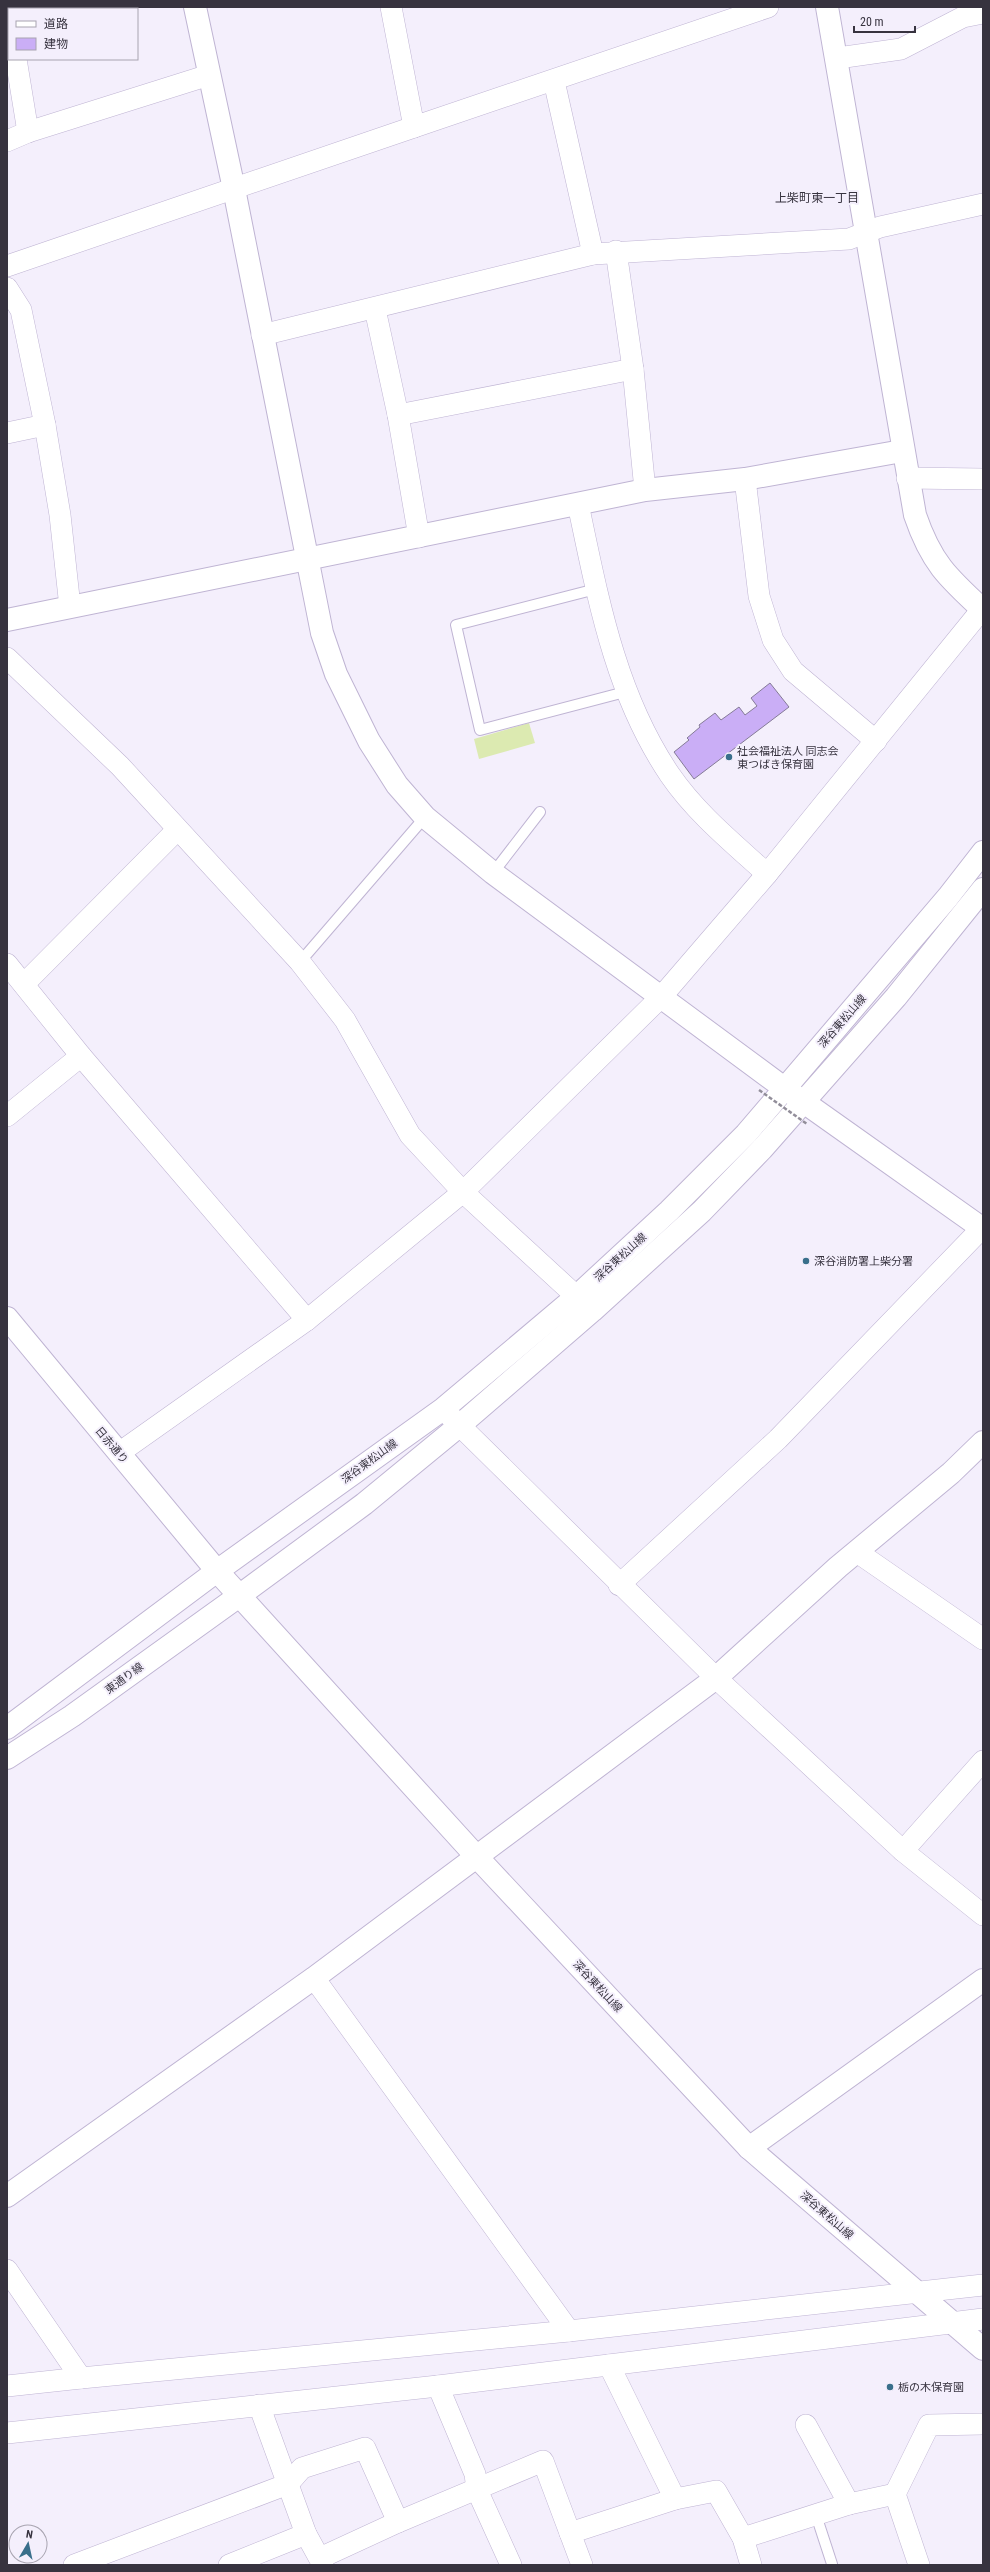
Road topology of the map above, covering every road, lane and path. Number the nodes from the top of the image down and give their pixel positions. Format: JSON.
{"nodes":[{"id":1,"x":195,"y":7,"type":"edge"},
{"id":2,"x":391,"y":7,"type":"edge"},
{"id":3,"x":768,"y":7,"type":"edge"},
{"id":4,"x":828,"y":7,"type":"edge"},
{"id":5,"x":983,"y":13,"type":"edge"},
{"id":6,"x":838,"y":58,"type":"junction"},
{"id":7,"x":16,"y":60,"type":"edge"},
{"id":8,"x":210,"y":75,"type":"junction"},
{"id":9,"x":554,"y":81,"type":"junction"},
{"id":10,"x":414,"y":127,"type":"junction"},
{"id":11,"x":28,"y":132,"type":"junction"},
{"id":12,"x":7,"y":141,"type":"edge"},
{"id":13,"x":234,"y":190,"type":"junction"},
{"id":14,"x":983,"y":204,"type":"edge"},
{"id":15,"x":866,"y":233,"type":"junction"},
{"id":16,"x":616,"y":251,"type":"junction"},
{"id":17,"x":593,"y":254,"type":"junction"},
{"id":18,"x":7,"y":266,"type":"edge"},
{"id":19,"x":7,"y":288,"type":"edge"},
{"id":20,"x":375,"y":309,"type":"junction"},
{"id":21,"x":262,"y":335,"type":"junction"},
{"id":22,"x":633,"y":369,"type":"junction"},
{"id":23,"x":398,"y":416,"type":"junction"},
{"id":24,"x":46,"y":425,"type":"junction"},
{"id":25,"x":7,"y":433,"type":"edge"},
{"id":26,"x":902,"y":451,"type":"junction"},
{"id":27,"x":907,"y":478,"type":"junction"},
{"id":28,"x":745,"y":479,"type":"junction"},
{"id":29,"x":983,"y":479,"type":"edge"},
{"id":30,"x":645,"y":490,"type":"junction"},
{"id":31,"x":578,"y":504,"type":"junction"},
{"id":32,"x":420,"y":537,"type":"junction"},
{"id":33,"x":307,"y":560,"type":"junction"},
{"id":34,"x":596,"y":589,"type":"junction"},
{"id":35,"x":70,"y":607,"type":"junction"},
{"id":36,"x":983,"y":609,"type":"edge"},
{"id":37,"x":7,"y":620,"type":"edge"},
{"id":38,"x":7,"y":658,"type":"edge"},
{"id":39,"x":625,"y":692,"type":"junction"},
{"id":40,"x":876,"y":741,"type":"junction"},
{"id":41,"x":540,"y":812,"type":"dead end"},
{"id":42,"x":425,"y":817,"type":"junction"},
{"id":43,"x":177,"y":830,"type":"junction"},
{"id":44,"x":983,"y":852,"type":"edge"},
{"id":45,"x":493,"y":872,"type":"junction"},
{"id":46,"x":767,"y":874,"type":"junction"},
{"id":47,"x":983,"y":889,"type":"edge"},
{"id":48,"x":300,"y":962,"type":"junction"},
{"id":49,"x":7,"y":964,"type":"edge"},
{"id":50,"x":24,"y":984,"type":"junction"},
{"id":51,"x":662,"y":996,"type":"junction"},
{"id":52,"x":81,"y":1056,"type":"junction"},
{"id":53,"x":784,"y":1088,"type":"junction"},
{"id":54,"x":759,"y":1090,"type":"dead end"},
{"id":55,"x":804,"y":1102,"type":"junction"},
{"id":56,"x":7,"y":1116,"type":"edge"},
{"id":57,"x":807,"y":1124,"type":"dead end"},
{"id":58,"x":463,"y":1192,"type":"junction"},
{"id":59,"x":983,"y":1228,"type":"edge"},
{"id":60,"x":576,"y":1297,"type":"junction"},
{"id":61,"x":592,"y":1312,"type":"junction"},
{"id":62,"x":7,"y":1318,"type":"edge"},
{"id":63,"x":306,"y":1320,"type":"junction"},
{"id":64,"x":443,"y":1409,"type":"junction"},
{"id":65,"x":459,"y":1426,"type":"junction"},
{"id":66,"x":983,"y":1442,"type":"edge"},
{"id":67,"x":119,"y":1453,"type":"junction"},
{"id":68,"x":857,"y":1552,"type":"junction"},
{"id":69,"x":217,"y":1571,"type":"junction"},
{"id":70,"x":619,"y":1585,"type":"junction"},
{"id":71,"x":239,"y":1596,"type":"junction"},
{"id":72,"x":983,"y":1639,"type":"edge"},
{"id":73,"x":716,"y":1678,"type":"junction"},
{"id":74,"x":7,"y":1728,"type":"edge"},
{"id":75,"x":7,"y":1758,"type":"edge"},
{"id":76,"x":983,"y":1761,"type":"edge"},
{"id":77,"x":902,"y":1851,"type":"junction"},
{"id":78,"x":476,"y":1856,"type":"junction"},
{"id":79,"x":983,"y":1915,"type":"edge"},
{"id":80,"x":314,"y":1978,"type":"junction"},
{"id":81,"x":983,"y":1980,"type":"edge"},
{"id":82,"x":749,"y":2148,"type":"junction"},
{"id":83,"x":7,"y":2196,"type":"edge"},
{"id":84,"x":7,"y":2270,"type":"edge"},
{"id":85,"x":983,"y":2285,"type":"edge"},
{"id":86,"x":917,"y":2293,"type":"junction"},
{"id":87,"x":983,"y":2320,"type":"edge"},
{"id":88,"x":953,"y":2322,"type":"junction"},
{"id":89,"x":570,"y":2331,"type":"junction"},
{"id":90,"x":983,"y":2349,"type":"edge"},
{"id":91,"x":609,"y":2365,"type":"junction"},
{"id":92,"x":81,"y":2378,"type":"junction"},
{"id":93,"x":7,"y":2386,"type":"edge"},
{"id":94,"x":438,"y":2386,"type":"junction"},
{"id":95,"x":259,"y":2405,"type":"junction"},
{"id":96,"x":983,"y":2424,"type":"edge"},
{"id":97,"x":806,"y":2425,"type":"dead end"},
{"id":98,"x":7,"y":2433,"type":"edge"},
{"id":99,"x":288,"y":2484,"type":"junction"},
{"id":100,"x":477,"y":2490,"type":"junction"},
{"id":101,"x":895,"y":2494,"type":"junction"},
{"id":102,"x":675,"y":2499,"type":"junction"},
{"id":103,"x":849,"y":2504,"type":"junction"},
{"id":104,"x":816,"y":2515,"type":"junction"},
{"id":105,"x":398,"y":2522,"type":"junction"},
{"id":106,"x":570,"y":2533,"type":"junction"},
{"id":107,"x":306,"y":2534,"type":"junction"},
{"id":108,"x":743,"y":2538,"type":"junction"},
{"id":109,"x":322,"y":2562,"type":"edge"},
{"id":110,"x":748,"y":2564,"type":"edge"},
{"id":111,"x":832,"y":2564,"type":"dead end"},
{"id":112,"x":74,"y":2565,"type":"edge"},
{"id":113,"x":229,"y":2565,"type":"edge"},
{"id":114,"x":511,"y":2565,"type":"edge"},
{"id":115,"x":582,"y":2565,"type":"edge"},
{"id":116,"x":919,"y":2565,"type":"edge"}],
"edges":[{"from":1,"to":8,"type":"street"},
{"from":2,"to":10,"type":"street"},
{"from":3,"to":9,"type":"street"},
{"from":4,"to":6,"type":"street"},
{"from":5,"to":6,"type":"street"},
{"from":6,"to":15,"type":"street"},
{"from":7,"to":11,"type":"street"},
{"from":8,"to":11,"type":"street"},
{"from":8,"to":13,"type":"street"},
{"from":9,"to":10,"type":"street"},
{"from":9,"to":17,"type":"street"},
{"from":10,"to":13,"type":"street"},
{"from":11,"to":12,"type":"street"},
{"from":13,"to":18,"type":"street"},
{"from":13,"to":21,"type":"street"},
{"from":14,"to":15,"type":"street"},
{"from":15,"to":16,"type":"street"},
{"from":15,"to":26,"type":"street"},
{"from":16,"to":17,"type":"street"},
{"from":16,"to":22,"type":"street"},
{"from":17,"to":20,"type":"street"},
{"from":19,"to":24,"type":"street"},
{"from":20,"to":21,"type":"street"},
{"from":20,"to":23,"type":"street"},
{"from":21,"to":33,"type":"street"},
{"from":22,"to":23,"type":"street"},
{"from":22,"to":30,"type":"street"},
{"from":23,"to":32,"type":"street"},
{"from":24,"to":25,"type":"street"},
{"from":24,"to":35,"type":"street"},
{"from":26,"to":27,"type":"street"},
{"from":26,"to":28,"type":"street"},
{"from":27,"to":29,"type":"street"},
{"from":27,"to":36,"type":"street"},
{"from":28,"to":30,"type":"street"},
{"from":28,"to":40,"type":"street"},
{"from":30,"to":31,"type":"street"},
{"from":31,"to":32,"type":"street"},
{"from":31,"to":34,"type":"street"},
{"from":32,"to":33,"type":"street"},
{"from":33,"to":35,"type":"street"},
{"from":33,"to":42,"type":"street"},
{"from":34,"to":39,"type":"street"},
{"from":34,"to":39,"type":"lane"},
{"from":35,"to":37,"type":"street"},
{"from":36,"to":40,"type":"street"},
{"from":38,"to":43,"type":"street"},
{"from":39,"to":46,"type":"street"},
{"from":40,"to":46,"type":"street"},
{"from":41,"to":45,"type":"lane"},
{"from":42,"to":45,"type":"street"},
{"from":42,"to":48,"type":"lane"},
{"from":43,"to":48,"type":"street"},
{"from":43,"to":50,"type":"street"},
{"from":44,"to":53,"type":"street","name":"深谷東松山線"},
{"from":45,"to":51,"type":"street"},
{"from":46,"to":51,"type":"street"},
{"from":47,"to":55,"type":"street","name":"深谷東松山線"},
{"from":48,"to":58,"type":"street"},
{"from":49,"to":50,"type":"street"},
{"from":50,"to":52,"type":"street"},
{"from":51,"to":53,"type":"street"},
{"from":51,"to":58,"type":"street"},
{"from":52,"to":56,"type":"street"},
{"from":52,"to":63,"type":"street"},
{"from":53,"to":55,"type":"street"},
{"from":53,"to":60,"type":"street","name":"深谷東松山線"},
{"from":54,"to":57,"type":"path","bridge":true},
{"from":55,"to":59,"type":"street"},
{"from":55,"to":61,"type":"street","name":"深谷東松山線"},
{"from":58,"to":60,"type":"street"},
{"from":58,"to":63,"type":"street"},
{"from":59,"to":70,"type":"street"},
{"from":60,"to":61,"type":"street"},
{"from":60,"to":64,"type":"street","name":"深谷東松山線"},
{"from":61,"to":65,"type":"street","name":"深谷東松山線"},
{"from":62,"to":67,"type":"street","name":"日赤通り"},
{"from":63,"to":67,"type":"street"},
{"from":64,"to":65,"type":"street"},
{"from":64,"to":69,"type":"street","name":"深谷東松山線"},
{"from":65,"to":70,"type":"street"},
{"from":65,"to":71,"type":"street","name":"深谷東松山線"},
{"from":66,"to":68,"type":"street"},
{"from":67,"to":69,"type":"street","name":"日赤通り"},
{"from":68,"to":72,"type":"street"},
{"from":68,"to":73,"type":"street"},
{"from":69,"to":71,"type":"street","name":"深谷東松山線"},
{"from":69,"to":74,"type":"street"},
{"from":70,"to":73,"type":"street"},
{"from":71,"to":75,"type":"street","name":"東通り線"},
{"from":71,"to":78,"type":"street","name":"深谷東松山線"},
{"from":73,"to":77,"type":"street"},
{"from":73,"to":78,"type":"street"},
{"from":76,"to":77,"type":"street"},
{"from":77,"to":79,"type":"street"},
{"from":78,"to":80,"type":"street"},
{"from":78,"to":82,"type":"street","name":"深谷東松山線"},
{"from":80,"to":83,"type":"street"},
{"from":80,"to":89,"type":"street"},
{"from":81,"to":82,"type":"street"},
{"from":82,"to":86,"type":"street","name":"深谷東松山線"},
{"from":84,"to":92,"type":"street"},
{"from":85,"to":86,"type":"street"},
{"from":86,"to":88,"type":"street","name":"深谷東松山線"},
{"from":86,"to":89,"type":"street"},
{"from":87,"to":88,"type":"street"},
{"from":88,"to":90,"type":"street","name":"深谷東松山線"},
{"from":88,"to":91,"type":"street"},
{"from":89,"to":92,"type":"street"},
{"from":91,"to":94,"type":"street"},
{"from":91,"to":102,"type":"street"},
{"from":92,"to":93,"type":"street"},
{"from":94,"to":95,"type":"street"},
{"from":94,"to":100,"type":"street"},
{"from":95,"to":98,"type":"street"},
{"from":95,"to":99,"type":"street"},
{"from":96,"to":101,"type":"street"},
{"from":97,"to":103,"type":"street"},
{"from":99,"to":105,"type":"street"},
{"from":99,"to":107,"type":"street"},
{"from":99,"to":112,"type":"street"},
{"from":100,"to":105,"type":"street"},
{"from":100,"to":106,"type":"street"},
{"from":100,"to":114,"type":"street"},
{"from":101,"to":103,"type":"street"},
{"from":101,"to":116,"type":"street"},
{"from":102,"to":106,"type":"street"},
{"from":102,"to":108,"type":"street"},
{"from":103,"to":104,"type":"street"},
{"from":104,"to":108,"type":"street"},
{"from":104,"to":111,"type":"lane"},
{"from":105,"to":109,"type":"street"},
{"from":106,"to":115,"type":"street"},
{"from":107,"to":109,"type":"street"},
{"from":107,"to":113,"type":"street"},
{"from":108,"to":110,"type":"street"}]}
